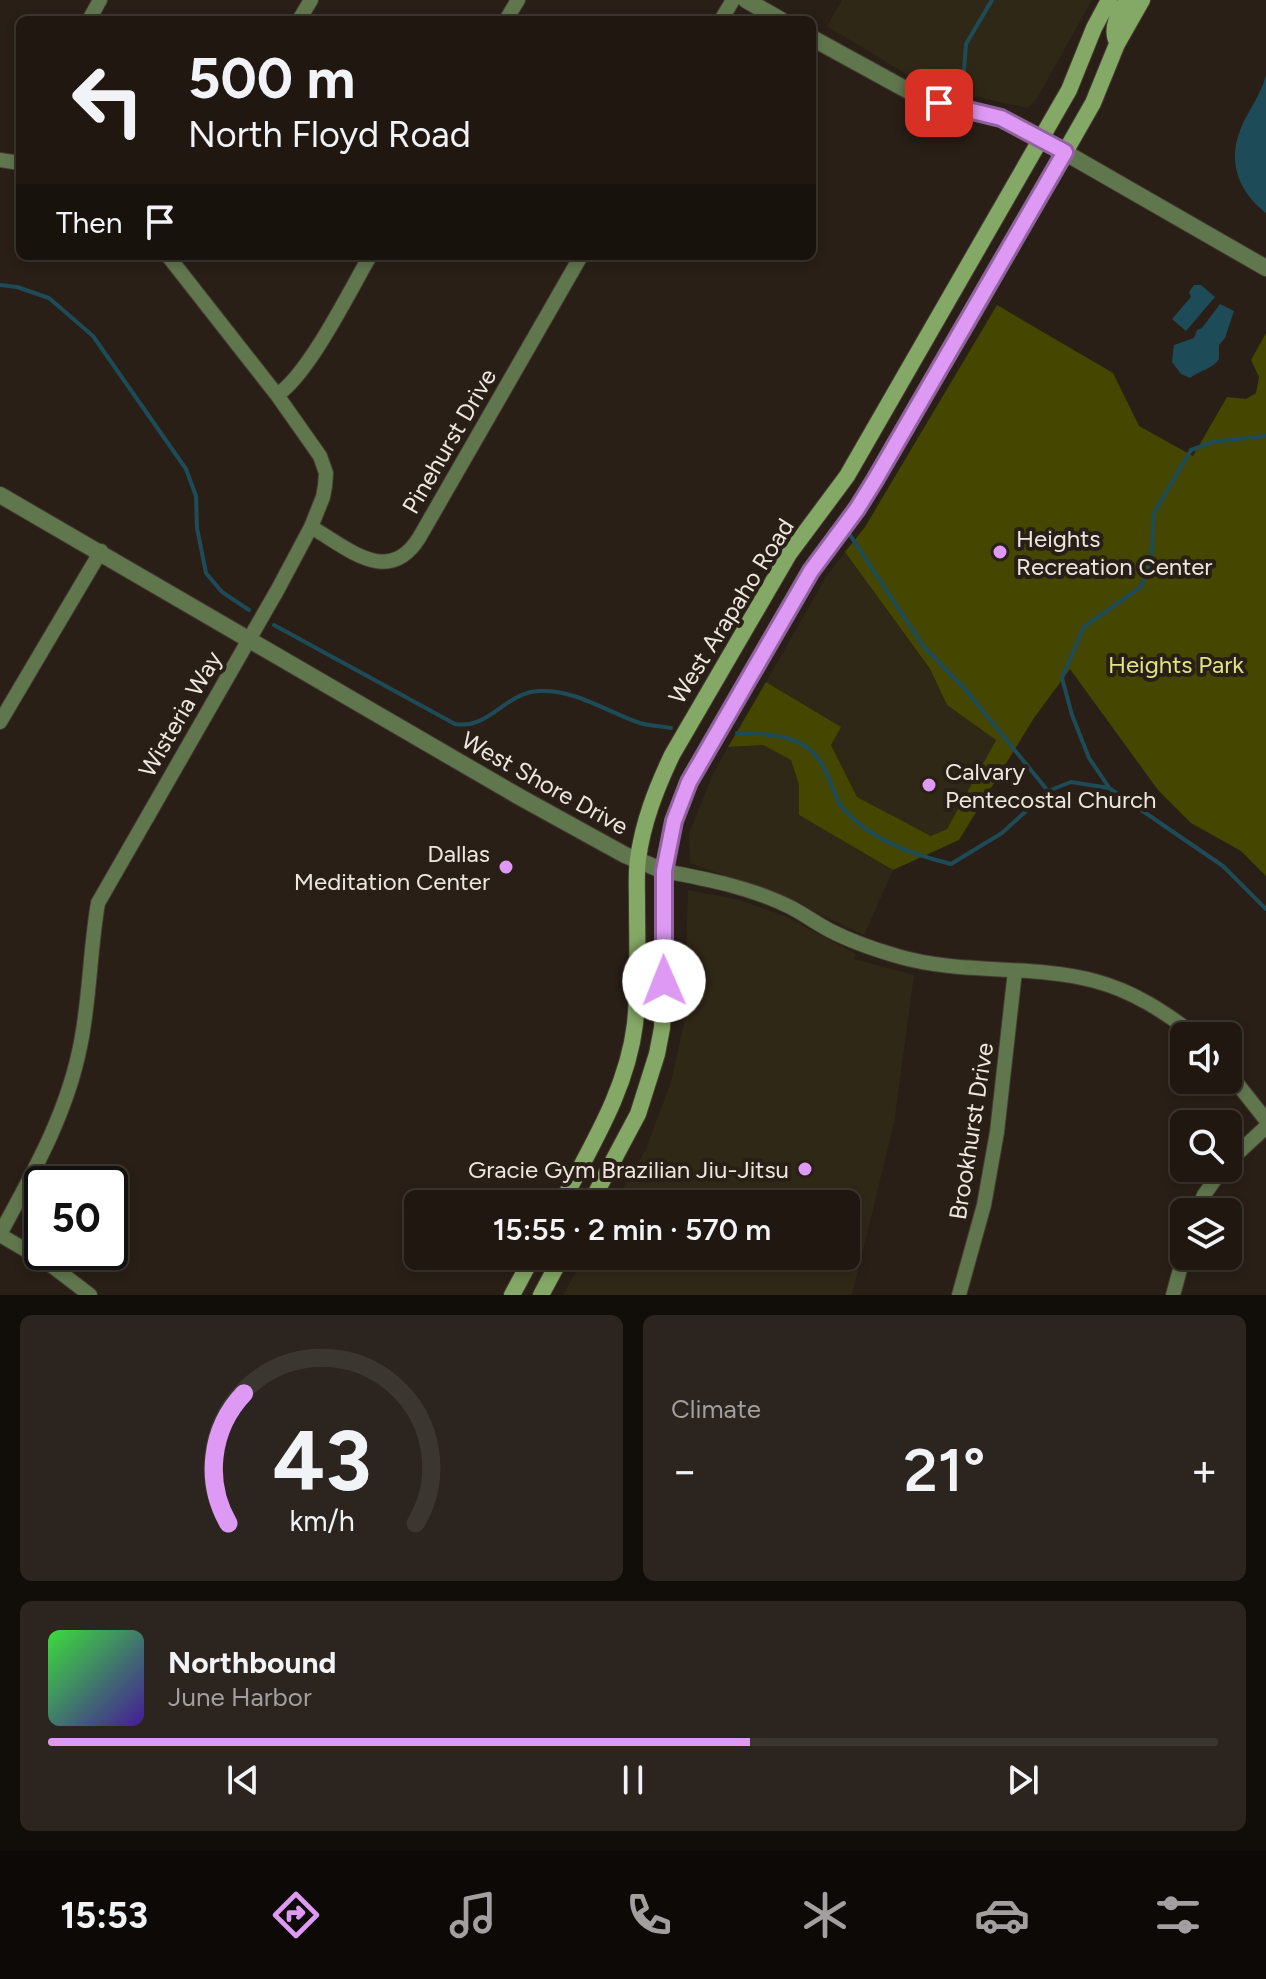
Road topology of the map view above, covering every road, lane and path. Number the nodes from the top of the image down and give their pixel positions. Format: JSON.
{"nodes":[{"id":1,"x":746,"y":0,"type":"edge"},
{"id":2,"x":1109,"y":0,"type":"edge"},
{"id":3,"x":1127,"y":0,"type":"edge"},
{"id":4,"x":1142,"y":0,"type":"edge"},
{"id":5,"x":774,"y":16,"type":"edge"},
{"id":6,"x":816,"y":40,"type":"edge"},
{"id":7,"x":1117,"y":44,"type":"junction"},
{"id":8,"x":1042,"y":138,"type":"junction"},
{"id":9,"x":1065,"y":152,"type":"junction"},
{"id":10,"x":171,"y":260,"type":"edge"},
{"id":11,"x":368,"y":260,"type":"edge"},
{"id":12,"x":579,"y":260,"type":"edge"},
{"id":13,"x":1266,"y":268,"type":"edge"},
{"id":14,"x":896,"y":391,"type":"junction"},
{"id":15,"x":277,"y":395,"type":"junction"},
{"id":16,"x":919,"y":405,"type":"junction"},
{"id":17,"x":0,"y":495,"type":"edge"},
{"id":18,"x":311,"y":527,"type":"junction"},
{"id":19,"x":101,"y":551,"type":"junction"},
{"id":20,"x":249,"y":640,"type":"junction"},
{"id":21,"x":0,"y":722,"type":"edge"},
{"id":22,"x":637,"y":862,"type":"junction"},
{"id":23,"x":664,"y":871,"type":"junction"},
{"id":24,"x":1015,"y":971,"type":"junction"},
{"id":25,"x":1177,"y":1022,"type":"edge"},
{"id":26,"x":1242,"y":1090,"type":"edge"},
{"id":27,"x":1266,"y":1120,"type":"edge"},
{"id":28,"x":1266,"y":1127,"type":"edge"},
{"id":29,"x":1242,"y":1149,"type":"edge"},
{"id":30,"x":568,"y":1190,"type":"edge"},
{"id":31,"x":597,"y":1190,"type":"edge"},
{"id":32,"x":0,"y":1234,"type":"edge"},
{"id":33,"x":525,"y":1270,"type":"edge"},
{"id":34,"x":554,"y":1270,"type":"edge"},
{"id":35,"x":1180,"y":1270,"type":"edge"},
{"id":36,"x":90,"y":1295,"type":"edge"},
{"id":37,"x":512,"y":1295,"type":"edge"},
{"id":38,"x":541,"y":1295,"type":"edge"},
{"id":39,"x":959,"y":1295,"type":"edge"},
{"id":40,"x":1173,"y":1295,"type":"edge"}],
"edges":[{"from":1,"to":5,"type":"street"},
{"from":2,"to":8,"type":"main road","name":"West Arapaho Road"},
{"from":3,"to":7,"type":"main road"},
{"from":4,"to":7,"type":"main road","name":"West Arapaho Road"},
{"from":6,"to":8,"type":"street"},
{"from":7,"to":9,"type":"main road","name":"West Arapaho Road"},
{"from":8,"to":9,"type":"street"},
{"from":8,"to":14,"type":"main road","name":"West Arapaho Road"},
{"from":9,"to":13,"type":"street"},
{"from":9,"to":16,"type":"main road","name":"West Arapaho Road"},
{"from":10,"to":15,"type":"street","name":"Wisteria Way"},
{"from":11,"to":15,"type":"street"},
{"from":12,"to":18,"type":"street","name":"Pinehurst Drive"},
{"from":14,"to":16,"type":"main road"},
{"from":14,"to":22,"type":"main road","name":"West Arapaho Road"},
{"from":15,"to":18,"type":"street","name":"Wisteria Way"},
{"from":16,"to":23,"type":"main road","name":"West Arapaho Road"},
{"from":17,"to":19,"type":"street","name":"West Shore Drive"},
{"from":18,"to":20,"type":"street","name":"Wisteria Way"},
{"from":19,"to":20,"type":"street","name":"West Shore Drive"},
{"from":19,"to":21,"type":"street"},
{"from":20,"to":22,"type":"street","name":"West Shore Drive"},
{"from":20,"to":32,"type":"street","name":"Wisteria Way"},
{"from":22,"to":23,"type":"street","name":"West Shore Drive"},
{"from":22,"to":30,"type":"main road","name":"West Arapaho Road"},
{"from":23,"to":24,"type":"street","name":"West Shore Drive"},
{"from":23,"to":31,"type":"main road","name":"West Arapaho Road"},
{"from":24,"to":25,"type":"street","name":"West Shore Drive"},
{"from":24,"to":39,"type":"street","name":"Brookhurst Drive"},
{"from":26,"to":27,"type":"street"},
{"from":28,"to":29,"type":"street"},
{"from":32,"to":36,"type":"street"},
{"from":33,"to":37,"type":"main road"},
{"from":34,"to":38,"type":"main road"},
{"from":35,"to":40,"type":"street"}]}
